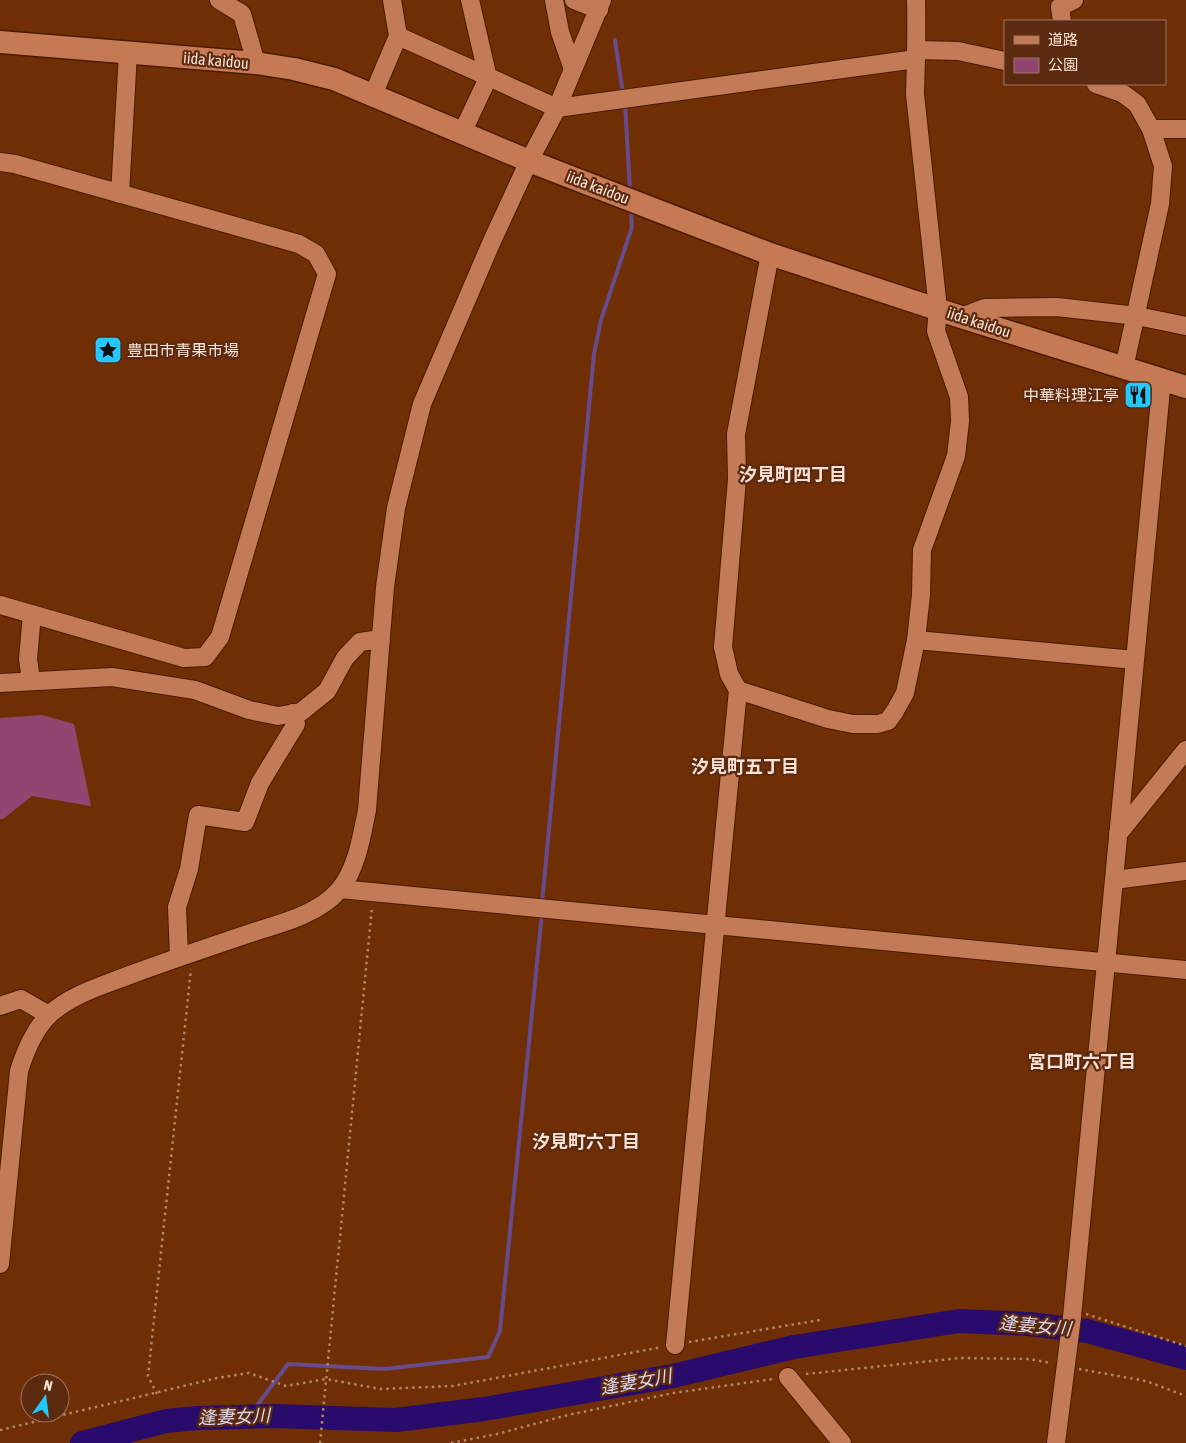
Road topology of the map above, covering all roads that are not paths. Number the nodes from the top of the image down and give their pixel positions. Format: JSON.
{"nodes":[{"id":1,"x":220,"y":0,"type":"edge"},
{"id":2,"x":392,"y":0,"type":"edge"},
{"id":3,"x":470,"y":0,"type":"edge"},
{"id":4,"x":554,"y":0,"type":"edge"},
{"id":5,"x":574,"y":0,"type":"edge"},
{"id":6,"x":916,"y":0,"type":"edge"},
{"id":7,"x":1074,"y":0,"type":"edge"},
{"id":8,"x":601,"y":5,"type":"edge"},
{"id":9,"x":1062,"y":20,"type":"edge"},
{"id":10,"x":398,"y":36,"type":"junction"},
{"id":11,"x":0,"y":42,"type":"edge"},
{"id":12,"x":128,"y":53,"type":"junction"},
{"id":13,"x":917,"y":54,"type":"junction"},
{"id":14,"x":1004,"y":61,"type":"edge"},
{"id":15,"x":256,"y":63,"type":"junction"},
{"id":16,"x":573,"y":70,"type":"junction"},
{"id":17,"x":488,"y":78,"type":"junction"},
{"id":18,"x":1099,"y":85,"type":"edge"},
{"id":19,"x":373,"y":95,"type":"junction"},
{"id":20,"x":557,"y":108,"type":"junction"},
{"id":21,"x":1151,"y":129,"type":"junction"},
{"id":22,"x":1186,"y":129,"type":"edge"},
{"id":23,"x":462,"y":132,"type":"junction"},
{"id":24,"x":529,"y":161,"type":"junction"},
{"id":25,"x":0,"y":162,"type":"edge"},
{"id":26,"x":120,"y":194,"type":"junction"},
{"id":27,"x":770,"y":254,"type":"junction"},
{"id":28,"x":938,"y":308,"type":"junction"},
{"id":29,"x":1137,"y":316,"type":"junction"},
{"id":30,"x":961,"y":317,"type":"junction"},
{"id":31,"x":1186,"y":326,"type":"edge"},
{"id":32,"x":1124,"y":368,"type":"junction"},
{"id":33,"x":1162,"y":379,"type":"junction"},
{"id":34,"x":1186,"y":387,"type":"edge"},
{"id":35,"x":0,"y":605,"type":"edge"},
{"id":36,"x":32,"y":614,"type":"junction"},
{"id":37,"x":381,"y":639,"type":"junction"},
{"id":38,"x":916,"y":640,"type":"junction"},
{"id":39,"x":1135,"y":660,"type":"junction"},
{"id":40,"x":31,"y":680,"type":"junction"},
{"id":41,"x":0,"y":683,"type":"edge"},
{"id":42,"x":738,"y":690,"type":"junction"},
{"id":43,"x":293,"y":713,"type":"junction"},
{"id":44,"x":1186,"y":750,"type":"edge"},
{"id":45,"x":1118,"y":834,"type":"junction"},
{"id":46,"x":1186,"y":871,"type":"edge"},
{"id":47,"x":1114,"y":880,"type":"junction"},
{"id":48,"x":340,"y":889,"type":"junction"},
{"id":49,"x":717,"y":925,"type":"junction"},
{"id":50,"x":186,"y":955,"type":"junction"},
{"id":51,"x":1106,"y":964,"type":"junction"},
{"id":52,"x":1186,"y":970,"type":"edge"},
{"id":53,"x":0,"y":1006,"type":"edge"},
{"id":54,"x":49,"y":1015,"type":"junction"},
{"id":55,"x":0,"y":1264,"type":"edge"},
{"id":56,"x":675,"y":1345,"type":"road end"},
{"id":57,"x":788,"y":1377,"type":"road end"},
{"id":58,"x":842,"y":1443,"type":"edge"},
{"id":59,"x":1056,"y":1443,"type":"edge"}],
"edges":[{"from":1,"to":15,"type":"street"},
{"from":2,"to":10,"type":"street"},
{"from":3,"to":17,"type":"street"},
{"from":4,"to":16,"type":"street"},
{"from":5,"to":8,"type":"street"},
{"from":6,"to":13,"type":"street"},
{"from":7,"to":9,"type":"street"},
{"from":8,"to":16,"type":"street"},
{"from":10,"to":17,"type":"street"},
{"from":10,"to":19,"type":"street"},
{"from":11,"to":12,"type":"main road","name":"iida kaidou"},
{"from":12,"to":15,"type":"main road","name":"iida kaidou"},
{"from":12,"to":26,"type":"street"},
{"from":13,"to":14,"type":"street"},
{"from":13,"to":20,"type":"street"},
{"from":13,"to":28,"type":"street"},
{"from":15,"to":19,"type":"main road","name":"iida kaidou"},
{"from":16,"to":20,"type":"street"},
{"from":17,"to":20,"type":"street"},
{"from":17,"to":23,"type":"street"},
{"from":18,"to":21,"type":"street"},
{"from":19,"to":23,"type":"main road","name":"iida kaidou"},
{"from":20,"to":24,"type":"street"},
{"from":21,"to":22,"type":"street"},
{"from":21,"to":29,"type":"street"},
{"from":23,"to":24,"type":"main road","name":"iida kaidou"},
{"from":24,"to":27,"type":"main road","name":"iida kaidou"},
{"from":24,"to":37,"type":"street"},
{"from":25,"to":26,"type":"street"},
{"from":26,"to":36,"type":"street"},
{"from":27,"to":28,"type":"main road","name":"iida kaidou"},
{"from":27,"to":42,"type":"street"},
{"from":28,"to":30,"type":"main road","name":"iida kaidou"},
{"from":28,"to":38,"type":"street"},
{"from":29,"to":30,"type":"street"},
{"from":29,"to":31,"type":"street"},
{"from":29,"to":32,"type":"street"},
{"from":30,"to":32,"type":"main road","name":"iida kaidou"},
{"from":32,"to":33,"type":"main road","name":"iida kaidou"},
{"from":33,"to":34,"type":"main road","name":"iida kaidou"},
{"from":33,"to":39,"type":"street"},
{"from":35,"to":36,"type":"street"},
{"from":36,"to":40,"type":"street"},
{"from":37,"to":43,"type":"street"},
{"from":37,"to":48,"type":"street"},
{"from":38,"to":39,"type":"street"},
{"from":38,"to":42,"type":"street"},
{"from":39,"to":45,"type":"street"},
{"from":40,"to":41,"type":"street"},
{"from":40,"to":43,"type":"street"},
{"from":42,"to":49,"type":"street"},
{"from":43,"to":50,"type":"street"},
{"from":44,"to":45,"type":"street"},
{"from":45,"to":47,"type":"street"},
{"from":46,"to":47,"type":"street"},
{"from":47,"to":51,"type":"street"},
{"from":48,"to":49,"type":"street"},
{"from":48,"to":50,"type":"street"},
{"from":49,"to":51,"type":"street"},
{"from":49,"to":56,"type":"street"},
{"from":50,"to":54,"type":"street"},
{"from":51,"to":52,"type":"street"},
{"from":51,"to":59,"type":"street"},
{"from":53,"to":54,"type":"street"},
{"from":54,"to":55,"type":"street"},
{"from":57,"to":58,"type":"street"}]}
